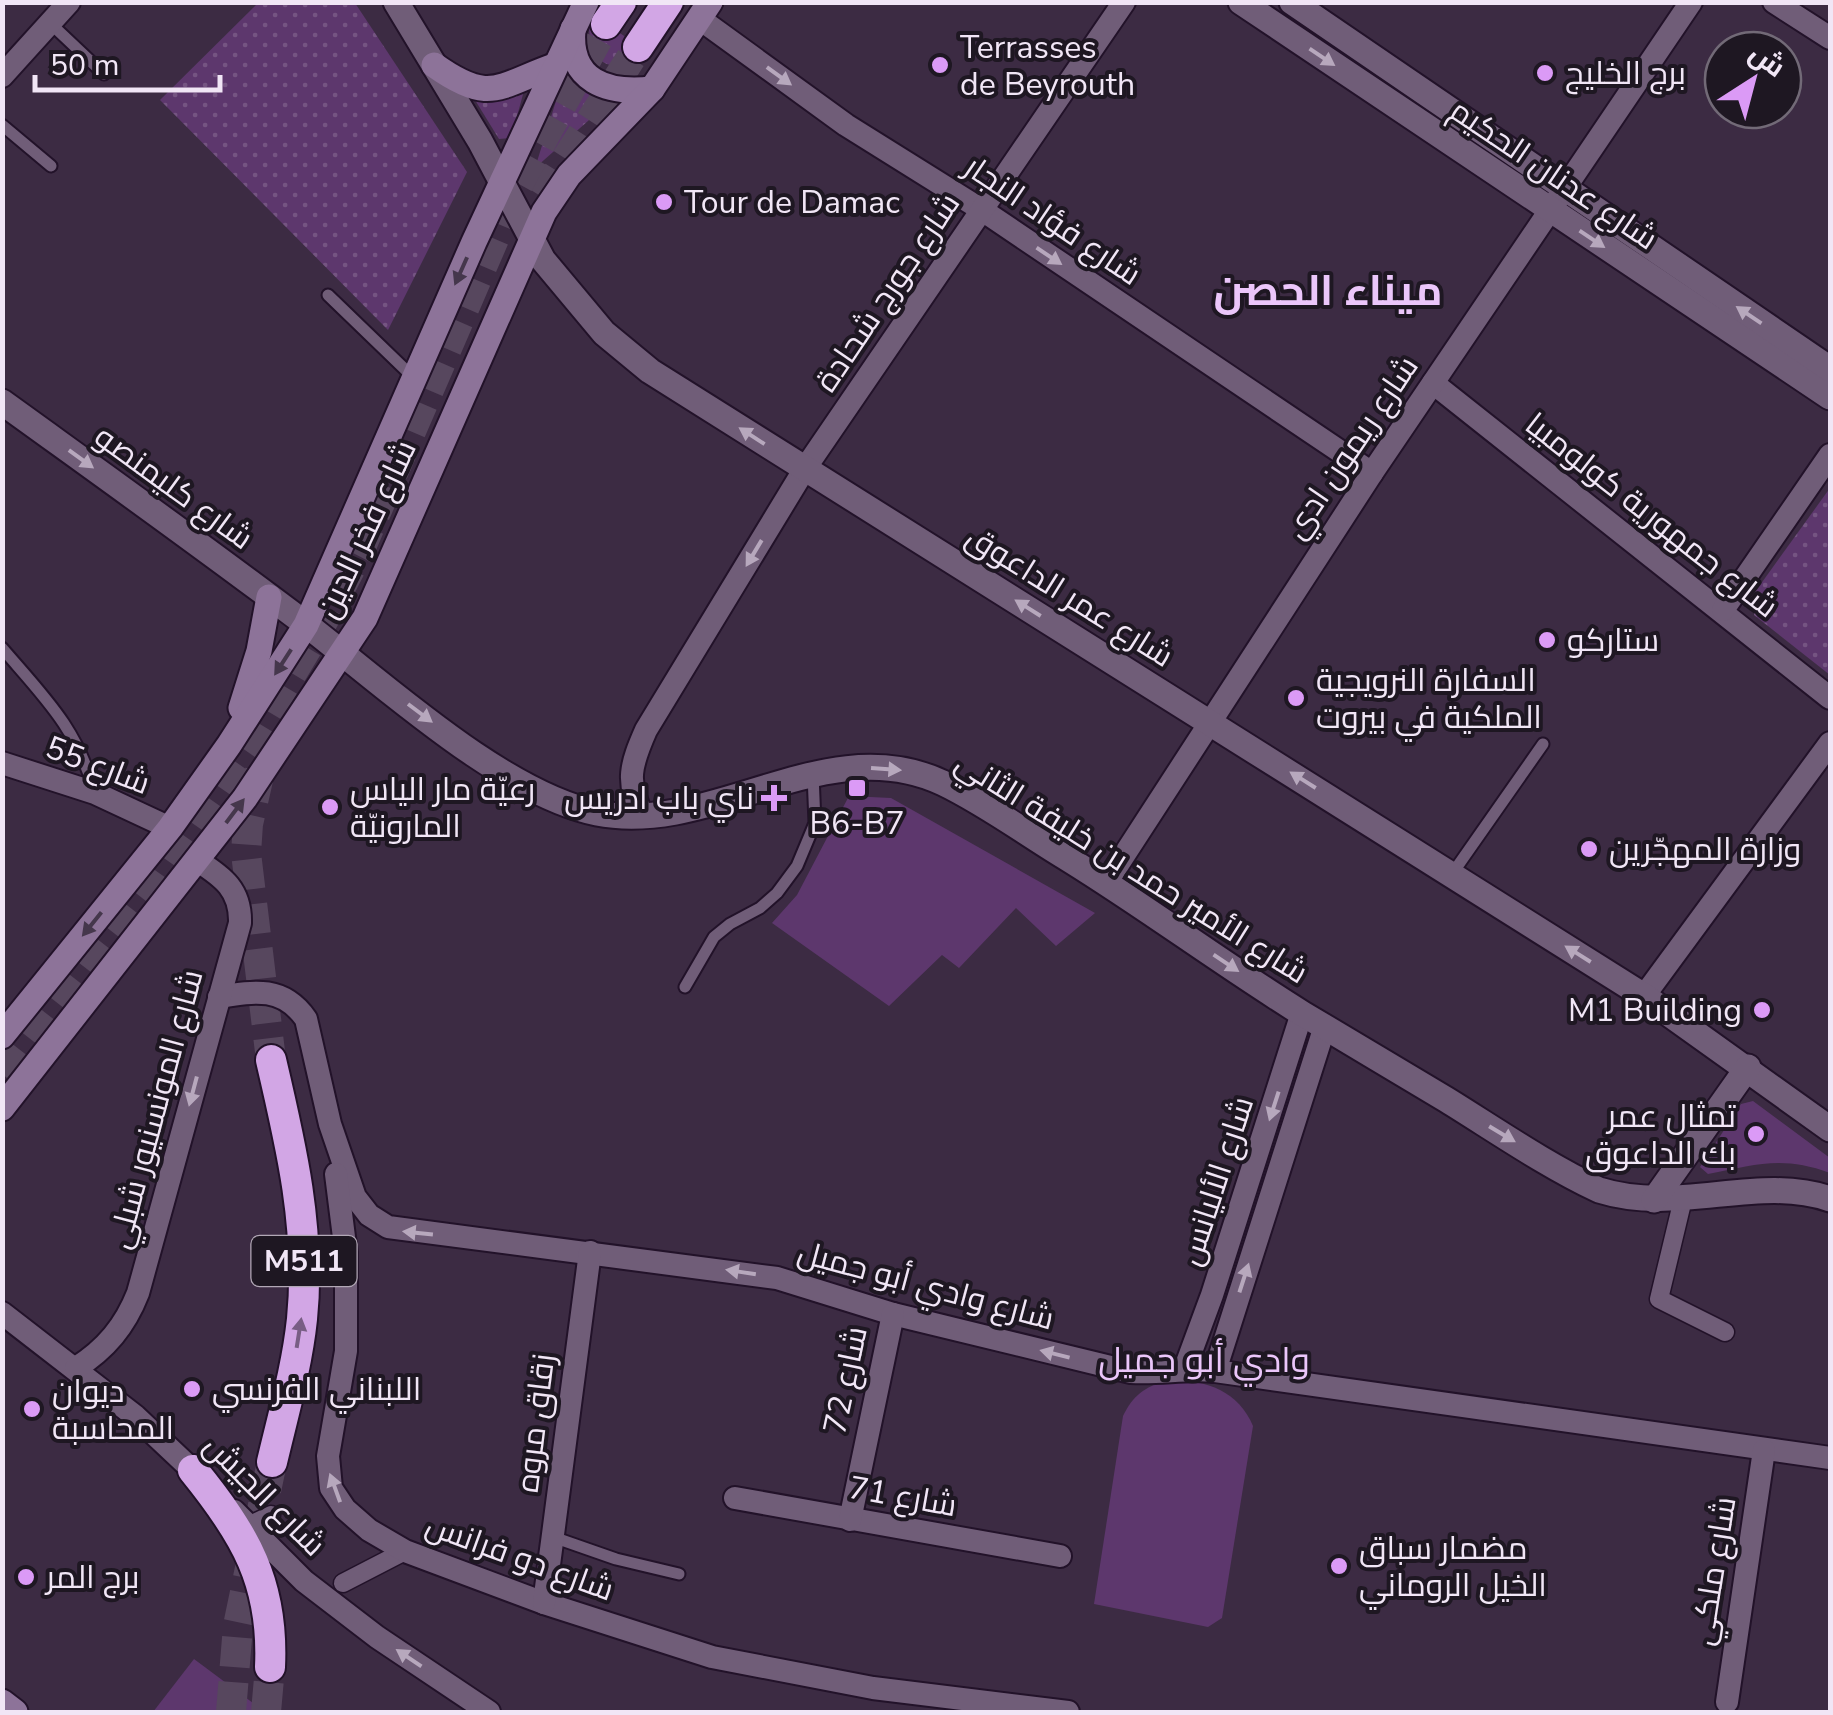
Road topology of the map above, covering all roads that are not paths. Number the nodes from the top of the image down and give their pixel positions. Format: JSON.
{"nodes":[{"id":1,"x":69,"y":2,"type":"edge"},
{"id":2,"x":396,"y":2,"type":"edge"},
{"id":3,"x":668,"y":2,"type":"edge"},
{"id":4,"x":1124,"y":2,"type":"edge"},
{"id":5,"x":1241,"y":2,"type":"edge"},
{"id":6,"x":1292,"y":2,"type":"edge"},
{"id":7,"x":1690,"y":2,"type":"edge"},
{"id":8,"x":1774,"y":2,"type":"edge"},
{"id":9,"x":604,"y":10,"type":"edge"},
{"id":10,"x":705,"y":11,"type":"edge"},
{"id":11,"x":50,"y":22,"type":"junction"},
{"id":12,"x":572,"y":29,"type":"junction"},
{"id":13,"x":1830,"y":38,"type":"edge"},
{"id":14,"x":638,"y":47,"type":"tunnel mouth"},
{"id":15,"x":434,"y":64,"type":"junction"},
{"id":16,"x":554,"y":66,"type":"junction"},
{"id":17,"x":104,"y":74,"type":"dead end"},
{"id":18,"x":2,"y":76,"type":"edge"},
{"id":19,"x":652,"y":89,"type":"junction"},
{"id":20,"x":2,"y":125,"type":"edge"},
{"id":21,"x":51,"y":166,"type":"dead end"},
{"id":22,"x":503,"y":183,"type":"junction"},
{"id":23,"x":1558,"y":200,"type":"junction"},
{"id":24,"x":982,"y":210,"type":"junction"},
{"id":25,"x":531,"y":238,"type":"junction"},
{"id":26,"x":328,"y":295,"type":"dead end"},
{"id":27,"x":1830,"y":368,"type":"edge"},
{"id":28,"x":414,"y":378,"type":"junction"},
{"id":29,"x":1433,"y":383,"type":"junction"},
{"id":30,"x":1830,"y":397,"type":"edge"},
{"id":31,"x":2,"y":402,"type":"edge"},
{"id":32,"x":1830,"y":455,"type":"edge"},
{"id":33,"x":804,"y":470,"type":"junction"},
{"id":34,"x":1372,"y":473,"type":"junction"},
{"id":35,"x":268,"y":597,"type":"junction"},
{"id":36,"x":1722,"y":610,"type":"junction"},
{"id":37,"x":306,"y":625,"type":"junction"},
{"id":38,"x":2,"y":648,"type":"edge"},
{"id":39,"x":342,"y":654,"type":"junction"},
{"id":40,"x":1830,"y":698,"type":"edge"},
{"id":41,"x":1209,"y":720,"type":"junction"},
{"id":42,"x":1830,"y":742,"type":"edge"},
{"id":43,"x":1543,"y":744,"type":"dead end"},
{"id":44,"x":229,"y":745,"type":"junction"},
{"id":45,"x":2,"y":763,"type":"edge"},
{"id":46,"x":813,"y":774,"type":"junction"},
{"id":47,"x":95,"y":793,"type":"junction"},
{"id":48,"x":643,"y":816,"type":"junction"},
{"id":49,"x":170,"y":828,"type":"junction"},
{"id":50,"x":198,"y":861,"type":"junction"},
{"id":51,"x":1452,"y":874,"type":"junction"},
{"id":52,"x":1106,"y":883,"type":"junction"},
{"id":53,"x":685,"y":987,"type":"dead end"},
{"id":54,"x":1644,"y":996,"type":"junction"},
{"id":55,"x":219,"y":997,"type":"junction"},
{"id":56,"x":1302,"y":1013,"type":"junction"},
{"id":57,"x":1326,"y":1026,"type":"junction"},
{"id":58,"x":2,"y":1036,"type":"edge"},
{"id":59,"x":271,"y":1060,"type":"tunnel mouth"},
{"id":60,"x":1748,"y":1067,"type":"junction"},
{"id":61,"x":2,"y":1108,"type":"edge"},
{"id":62,"x":330,"y":1124,"type":"junction"},
{"id":63,"x":1830,"y":1129,"type":"edge"},
{"id":64,"x":1830,"y":1199,"type":"edge"},
{"id":65,"x":1654,"y":1200,"type":"junction"},
{"id":66,"x":1684,"y":1200,"type":"junction"},
{"id":67,"x":590,"y":1252,"type":"junction"},
{"id":68,"x":2,"y":1313,"type":"edge"},
{"id":69,"x":893,"y":1314,"type":"junction"},
{"id":70,"x":1725,"y":1332,"type":"dead end"},
{"id":71,"x":76,"y":1368,"type":"junction"},
{"id":72,"x":1184,"y":1368,"type":"junction"},
{"id":73,"x":1215,"y":1371,"type":"junction"},
{"id":74,"x":1764,"y":1450,"type":"junction"},
{"id":75,"x":1830,"y":1458,"type":"edge"},
{"id":76,"x":272,"y":1462,"type":"tunnel mouth"},
{"id":77,"x":193,"y":1470,"type":"junction"},
{"id":78,"x":735,"y":1498,"type":"dead end"},
{"id":79,"x":272,"y":1516,"type":"dead end"},
{"id":80,"x":850,"y":1520,"type":"junction"},
{"id":81,"x":248,"y":1526,"type":"junction"},
{"id":82,"x":553,"y":1537,"type":"junction"},
{"id":83,"x":405,"y":1551,"type":"junction"},
{"id":84,"x":1060,"y":1556,"type":"dead end"},
{"id":85,"x":679,"y":1574,"type":"dead end"},
{"id":86,"x":343,"y":1583,"type":"dead end"},
{"id":87,"x":544,"y":1603,"type":"junction"},
{"id":88,"x":270,"y":1667,"type":"tunnel mouth"},
{"id":89,"x":2,"y":1702,"type":"edge"},
{"id":90,"x":1727,"y":1702,"type":"dead end"},
{"id":91,"x":15,"y":1712,"type":"edge"},
{"id":92,"x":490,"y":1712,"type":"edge"},
{"id":93,"x":1068,"y":1712,"type":"edge"}],
"edges":[{"from":1,"to":11,"type":"street"},
{"from":2,"to":15,"type":"street","name":"شارع عمر الداعوق"},
{"from":3,"to":14,"type":"highway"},
{"from":4,"to":24,"type":"street","name":"شارع جورج شحادة"},
{"from":5,"to":23,"type":"street","name":"شارع عدنان الحكيم","one_way":true},
{"from":6,"to":23,"type":"street","name":"شارع عدنان الحكيم"},
{"from":7,"to":23,"type":"street","name":"شارع ريمون ادي"},
{"from":8,"to":13,"type":"street"},
{"from":9,"to":12,"type":"main road","name":"شارع فخر الدين"},
{"from":10,"to":19,"type":"main road","name":"شارع فخر الدين"},
{"from":10,"to":24,"type":"street","name":"شارع فؤاد النجار","one_way":true},
{"from":11,"to":17,"type":"lane"},
{"from":11,"to":18,"type":"street"},
{"from":12,"to":16,"type":"main road","name":"شارع فخر الدين"},
{"from":12,"to":19,"type":"main road"},
{"from":15,"to":16,"type":"main road"},
{"from":15,"to":22,"type":"street","name":"شارع عمر الداعوق"},
{"from":16,"to":22,"type":"main road","name":"شارع فخر الدين"},
{"from":19,"to":25,"type":"main road","name":"شارع فخر الدين"},
{"from":20,"to":21,"type":"lane"},
{"from":22,"to":25,"type":"street","name":"شارع عمر الداعوق"},
{"from":22,"to":28,"type":"main road","name":"شارع فخر الدين","one_way":true},
{"from":27,"to":23,"type":"street","name":"شارع عدنان الحكيم","one_way":true},
{"from":23,"to":29,"type":"street","name":"شارع ريمون ادي"},
{"from":23,"to":30,"type":"street","name":"شارع عدنان الحكيم","one_way":true},
{"from":24,"to":33,"type":"street","name":"شارع جورج شحادة"},
{"from":24,"to":34,"type":"street","name":"شارع فؤاد النجار","one_way":true},
{"from":33,"to":25,"type":"street","name":"شارع عمر الداعوق","one_way":true},
{"from":25,"to":39,"type":"main road","name":"شارع فخر الدين"},
{"from":26,"to":28,"type":"lane"},
{"from":28,"to":37,"type":"main road","name":"شارع فخر الدين"},
{"from":29,"to":34,"type":"street","name":"شارع ريمون ادي"},
{"from":29,"to":36,"type":"street","name":"شارع جمهورية كولومبيا"},
{"from":31,"to":35,"type":"street","name":"شارع كليمنصو","one_way":true},
{"from":32,"to":36,"type":"street"},
{"from":41,"to":33,"type":"street","name":"شارع عمر الداعوق","one_way":true},
{"from":33,"to":48,"type":"street","name":"شارع جورج شحادة","one_way":true},
{"from":34,"to":41,"type":"street","name":"شارع ريمون ادي"},
{"from":35,"to":37,"type":"street","name":"شارع كليمنصو"},
{"from":35,"to":44,"type":"main road"},
{"from":36,"to":40,"type":"street","name":"شارع جمهورية كولومبيا"},
{"from":37,"to":39,"type":"street","name":"شارع كليمنصو"},
{"from":37,"to":44,"type":"main road","name":"شارع فخر الدين","one_way":true},
{"from":38,"to":47,"type":"lane"},
{"from":39,"to":48,"type":"street","name":"شارع الأمير حمد بن خليفة الثاني","one_way":true},
{"from":50,"to":39,"type":"main road","name":"شارع فخر الدين","one_way":true},
{"from":51,"to":41,"type":"street","name":"شارع عمر الداعوق","one_way":true},
{"from":41,"to":52,"type":"street","name":"شارع ريمون ادي"},
{"from":42,"to":54,"type":"street"},
{"from":43,"to":51,"type":"lane"},
{"from":44,"to":49,"type":"main road","name":"شارع فخر الدين"},
{"from":45,"to":47,"type":"street","name":"شارع 55"},
{"from":46,"to":48,"type":"street","name":"شارع الأمير حمد بن خليفة الثاني"},
{"from":46,"to":52,"type":"street","name":"شارع الأمير حمد بن خليفة الثاني","one_way":true},
{"from":46,"to":53,"type":"lane"},
{"from":47,"to":49,"type":"street","name":"شارع 55"},
{"from":49,"to":58,"type":"main road","name":"شارع فخر الدين","one_way":true},
{"from":50,"to":55,"type":"street","name":"شارع المونسنيور شبلي"},
{"from":50,"to":61,"type":"main road","name":"شارع فخر الدين"},
{"from":54,"to":51,"type":"street","name":"شارع عمر الداعوق","one_way":true},
{"from":52,"to":56,"type":"street","name":"شارع الأمير حمد بن خليفة الثاني","one_way":true},
{"from":54,"to":60,"type":"street","name":"شارع عمر الداعوق"},
{"from":55,"to":62,"type":"street","name":"شارع وادي أبو جميل"},
{"from":55,"to":71,"type":"street","name":"شارع المونسنيور شبلي","one_way":true},
{"from":56,"to":57,"type":"street","name":"شارع الأمير حمد بن خليفة الثاني"},
{"from":56,"to":72,"type":"street","name":"شارع الأليانس","one_way":true},
{"from":57,"to":65,"type":"street","name":"شارع الأمير حمد بن خليفة الثاني","one_way":true},
{"from":73,"to":57,"type":"street","name":"شارع الأليانس","one_way":true},
{"from":76,"to":59,"type":"highway","number":"M511","one_way":true},
{"from":60,"to":63,"type":"street","name":"شارع عمر الداعوق"},
{"from":60,"to":65,"type":"street"},
{"from":67,"to":62,"type":"street","name":"شارع وادي أبو جميل","one_way":true},
{"from":83,"to":62,"type":"street","name":"شارع دو فرانس","one_way":true},
{"from":64,"to":66,"type":"street","name":"شارع الأمير حمد بن خليفة الثاني"},
{"from":65,"to":66,"type":"street","name":"شارع الأمير حمد بن خليفة الثاني"},
{"from":66,"to":70,"type":"street"},
{"from":69,"to":67,"type":"street","name":"شارع وادي أبو جميل","one_way":true},
{"from":67,"to":82,"type":"street","name":"زقاق مروه"},
{"from":68,"to":71,"type":"street","name":"شارع الجيش"},
{"from":72,"to":69,"type":"street","name":"شارع وادي أبو جميل","one_way":true},
{"from":69,"to":80,"type":"street","name":"شارع 72"},
{"from":71,"to":77,"type":"street","name":"شارع الجيش"},
{"from":72,"to":73,"type":"street","name":"شارع وادي أبو جميل"},
{"from":73,"to":74,"type":"street","name":"شارع وادي أبو جميل"},
{"from":74,"to":75,"type":"street","name":"شارع وادي أبو جميل"},
{"from":74,"to":90,"type":"street","name":"شارع ملكي"},
{"from":77,"to":81,"type":"street","name":"شارع الجيش"},
{"from":77,"to":88,"type":"highway"},
{"from":78,"to":80,"type":"street","name":"شارع 71"},
{"from":79,"to":81,"type":"street"},
{"from":80,"to":84,"type":"street","name":"شارع 71"},
{"from":92,"to":81,"type":"street","name":"شارع الجيش","one_way":true},
{"from":82,"to":85,"type":"lane"},
{"from":82,"to":87,"type":"street","name":"زقاق مروه"},
{"from":83,"to":86,"type":"street"},
{"from":83,"to":87,"type":"street","name":"شارع دو فرانس"},
{"from":87,"to":93,"type":"street","name":"شارع دو فرانس"},
{"from":89,"to":91,"type":"main road"}]}
